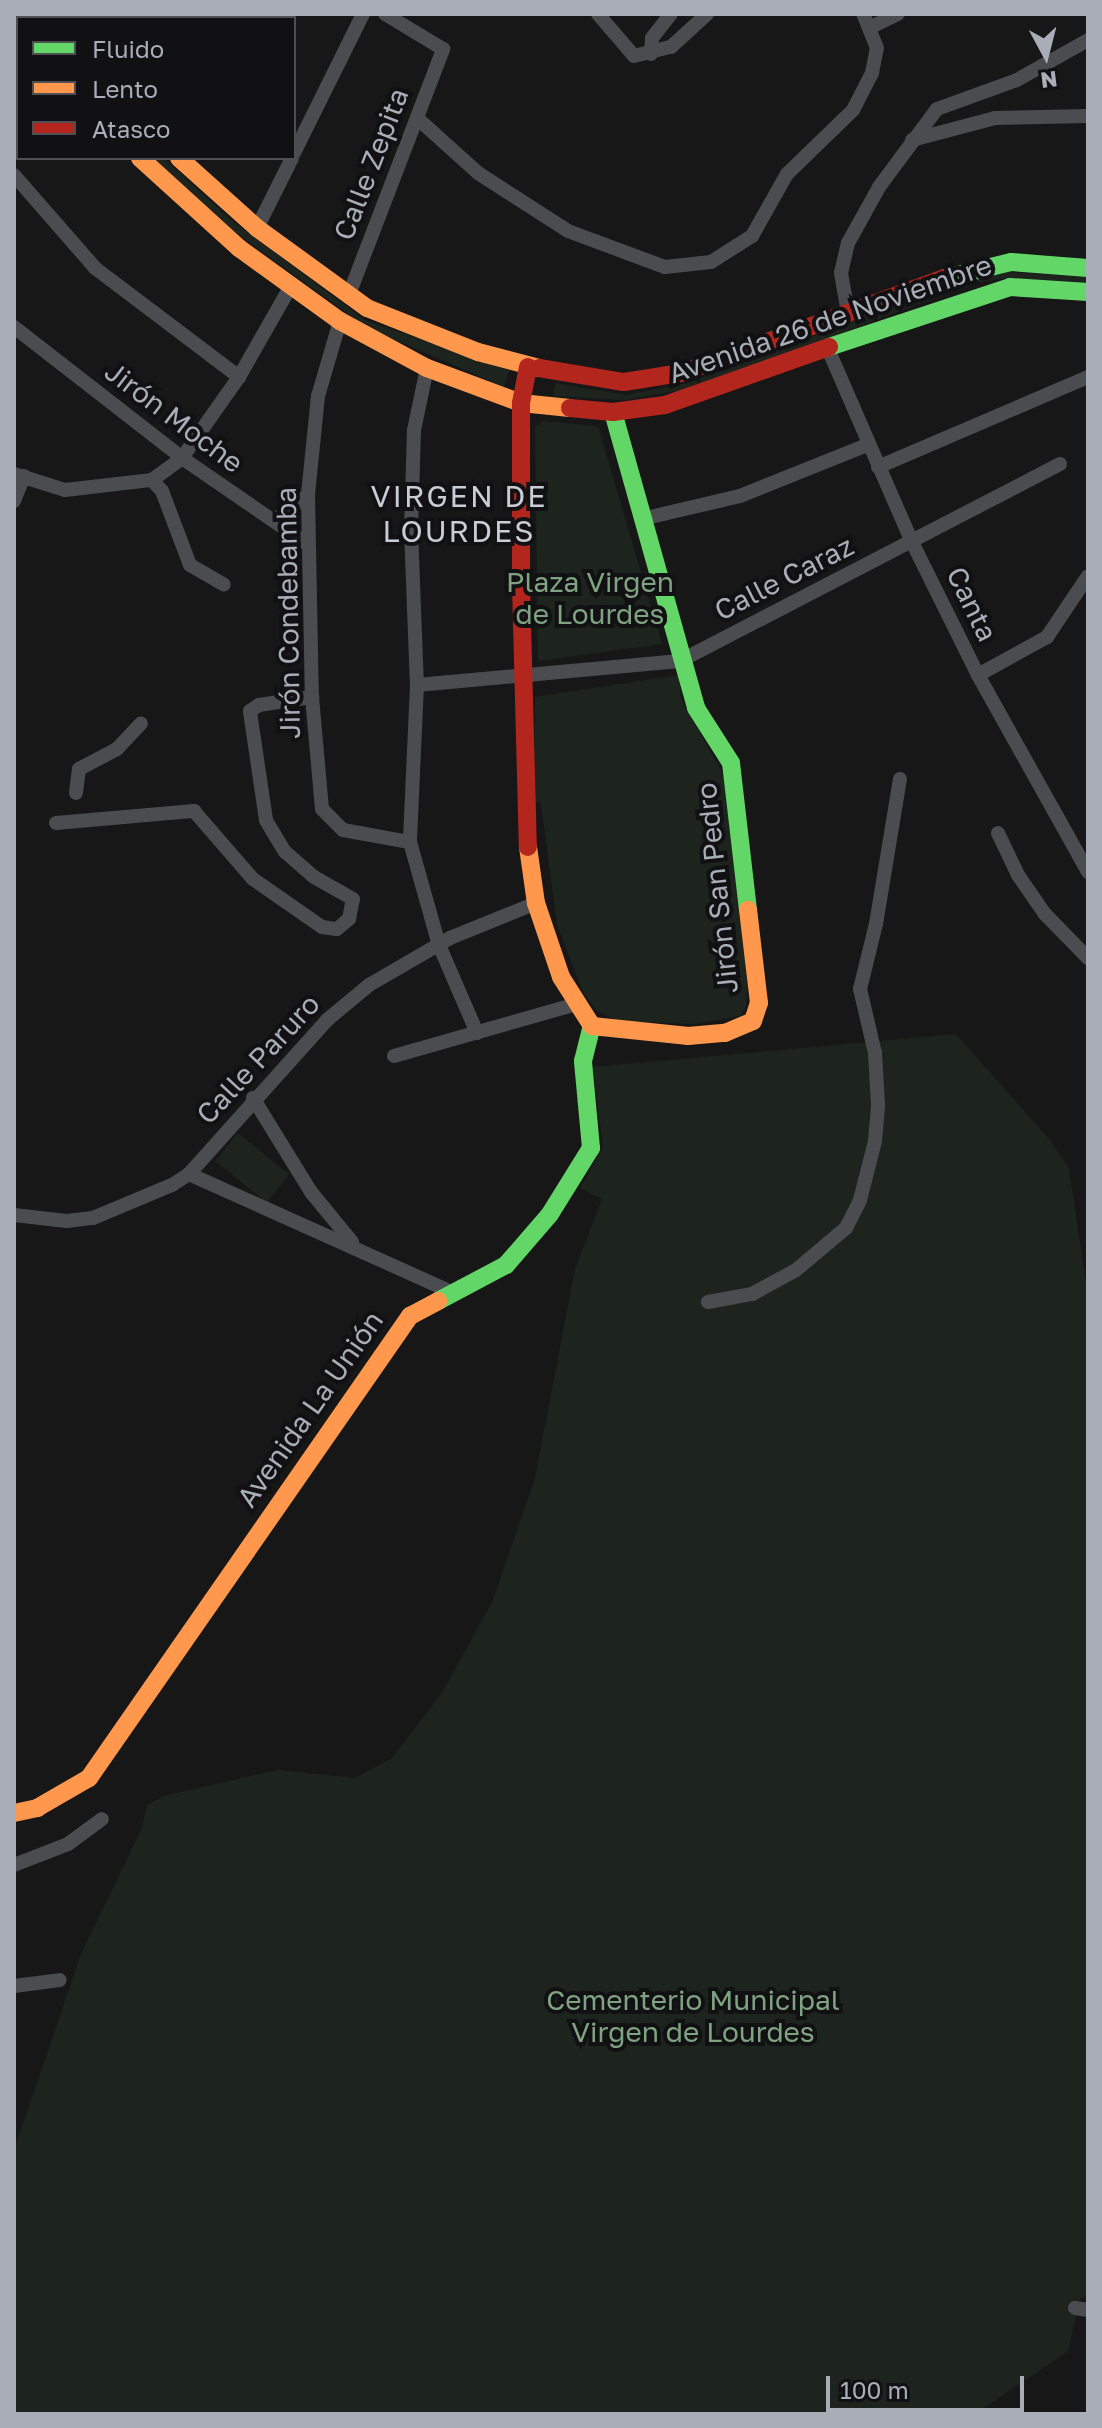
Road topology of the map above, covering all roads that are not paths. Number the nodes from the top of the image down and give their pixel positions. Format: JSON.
{"nodes":[{"id":1,"x":363,"y":14,"type":"edge"},
{"id":2,"x":385,"y":14,"type":"edge"},
{"id":3,"x":598,"y":14,"type":"edge"},
{"id":4,"x":671,"y":14,"type":"edge"},
{"id":5,"x":707,"y":14,"type":"edge"},
{"id":6,"x":898,"y":14,"type":"edge"},
{"id":7,"x":866,"y":21,"type":"edge"},
{"id":8,"x":1088,"y":40,"type":"edge"},
{"id":9,"x":651,"y":54,"type":"junction"},
{"id":10,"x":1088,"y":116,"type":"edge"},
{"id":11,"x":417,"y":118,"type":"junction"},
{"id":12,"x":912,"y":140,"type":"junction"},
{"id":13,"x":296,"y":150,"type":"edge"},
{"id":14,"x":142,"y":160,"type":"edge"},
{"id":15,"x":182,"y":160,"type":"edge"},
{"id":16,"x":291,"y":160,"type":"edge"},
{"id":17,"x":14,"y":175,"type":"edge"},
{"id":18,"x":257,"y":228,"type":"junction"},
{"id":19,"x":1088,"y":268,"type":"edge"},
{"id":20,"x":291,"y":286,"type":"junction"},
{"id":21,"x":1088,"y":292,"type":"edge"},
{"id":22,"x":348,"y":297,"type":"junction"},
{"id":23,"x":848,"y":313,"type":"junction"},
{"id":24,"x":340,"y":321,"type":"junction"},
{"id":25,"x":14,"y":327,"type":"edge"},
{"id":26,"x":828,"y":349,"type":"junction"},
{"id":27,"x":528,"y":367,"type":"junction"},
{"id":28,"x":427,"y":368,"type":"junction"},
{"id":29,"x":239,"y":377,"type":"junction"},
{"id":30,"x":1088,"y":377,"type":"edge"},
{"id":31,"x":521,"y":403,"type":"junction"},
{"id":32,"x":613,"y":412,"type":"junction"},
{"id":33,"x":867,"y":445,"type":"junction"},
{"id":34,"x":182,"y":458,"type":"junction"},
{"id":35,"x":1060,"y":464,"type":"dead end"},
{"id":36,"x":878,"y":467,"type":"junction"},
{"id":37,"x":19,"y":475,"type":"edge"},
{"id":38,"x":152,"y":480,"type":"junction"},
{"id":39,"x":308,"y":495,"type":"junction"},
{"id":40,"x":14,"y":501,"type":"edge"},
{"id":41,"x":642,"y":519,"type":"junction"},
{"id":42,"x":274,"y":521,"type":"junction"},
{"id":43,"x":912,"y":542,"type":"junction"},
{"id":44,"x":307,"y":544,"type":"junction"},
{"id":45,"x":1088,"y":576,"type":"edge"},
{"id":46,"x":224,"y":585,"type":"dead end"},
{"id":47,"x":680,"y":661,"type":"junction"},
{"id":48,"x":978,"y":675,"type":"junction"},
{"id":49,"x":524,"y":678,"type":"junction"},
{"id":50,"x":417,"y":685,"type":"junction"},
{"id":51,"x":312,"y":697,"type":"junction"},
{"id":52,"x":141,"y":723,"type":"dead end"},
{"id":53,"x":900,"y":779,"type":"dead end"},
{"id":54,"x":76,"y":793,"type":"dead end"},
{"id":55,"x":56,"y":823,"type":"dead end"},
{"id":56,"x":998,"y":833,"type":"dead end"},
{"id":57,"x":410,"y":842,"type":"junction"},
{"id":58,"x":1088,"y":872,"type":"edge"},
{"id":59,"x":536,"y":903,"type":"junction"},
{"id":60,"x":439,"y":945,"type":"junction"},
{"id":61,"x":1088,"y":958,"type":"edge"},
{"id":62,"x":577,"y":1004,"type":"junction"},
{"id":63,"x":592,"y":1026,"type":"junction"},
{"id":64,"x":477,"y":1033,"type":"junction"},
{"id":65,"x":394,"y":1056,"type":"dead end"},
{"id":66,"x":253,"y":1098,"type":"junction"},
{"id":67,"x":189,"y":1174,"type":"junction"},
{"id":68,"x":14,"y":1215,"type":"edge"},
{"id":69,"x":355,"y":1246,"type":"junction"},
{"id":70,"x":452,"y":1292,"type":"junction"},
{"id":71,"x":708,"y":1302,"type":"dead end"},
{"id":72,"x":14,"y":1813,"type":"edge"},
{"id":73,"x":102,"y":1819,"type":"dead end"},
{"id":74,"x":14,"y":1865,"type":"edge"},
{"id":75,"x":60,"y":1980,"type":"dead end"},
{"id":76,"x":14,"y":1986,"type":"edge"}],
"edges":[{"from":1,"to":13,"type":"street"},
{"from":2,"to":11,"type":"street","name":"Calle Zepita"},
{"from":3,"to":9,"type":"street"},
{"from":4,"to":9,"type":"street"},
{"from":5,"to":9,"type":"street"},
{"from":6,"to":7,"type":"street"},
{"from":7,"to":11,"type":"street"},
{"from":8,"to":12,"type":"street"},
{"from":10,"to":12,"type":"street"},
{"from":11,"to":22,"type":"street","name":"Calle Zepita"},
{"from":12,"to":23,"type":"street"},
{"from":14,"to":20,"type":"main road","name":"Avenida 26 de Noviembre"},
{"from":15,"to":18,"type":"main road","name":"Avenida 26 de Noviembre"},
{"from":16,"to":18,"type":"street"},
{"from":17,"to":29,"type":"street"},
{"from":18,"to":22,"type":"main road","name":"Avenida 26 de Noviembre"},
{"from":19,"to":23,"type":"main road","name":"Avenida 26 de Noviembre"},
{"from":20,"to":24,"type":"main road","name":"Avenida 26 de Noviembre"},
{"from":20,"to":29,"type":"street"},
{"from":21,"to":26,"type":"main road","name":"Avenida 26 de Noviembre"},
{"from":22,"to":27,"type":"main road","name":"Avenida 26 de Noviembre"},
{"from":23,"to":27,"type":"main road","name":"Avenida 26 de Noviembre"},
{"from":24,"to":28,"type":"main road","name":"Avenida 26 de Noviembre"},
{"from":24,"to":39,"type":"street","name":"Jirón Condebamba"},
{"from":25,"to":34,"type":"street","name":"Jirón Moche"},
{"from":26,"to":32,"type":"main road","name":"Avenida 26 de Noviembre"},
{"from":26,"to":33,"type":"street","name":"Canta"},
{"from":27,"to":31,"type":"main road"},
{"from":28,"to":31,"type":"main road","name":"Avenida 26 de Noviembre"},
{"from":28,"to":50,"type":"street"},
{"from":29,"to":34,"type":"street"},
{"from":30,"to":36,"type":"street"},
{"from":31,"to":32,"type":"main road","name":"Avenida 26 de Noviembre"},
{"from":31,"to":49,"type":"main road"},
{"from":32,"to":41,"type":"main road","name":"Jirón San Pedro"},
{"from":33,"to":36,"type":"street","name":"Canta"},
{"from":33,"to":41,"type":"street"},
{"from":34,"to":38,"type":"street"},
{"from":34,"to":42,"type":"street","name":"Jirón Moche"},
{"from":35,"to":43,"type":"street","name":"Calle Caraz"},
{"from":36,"to":43,"type":"street","name":"Canta"},
{"from":37,"to":38,"type":"street"},
{"from":37,"to":40,"type":"street"},
{"from":38,"to":46,"type":"street"},
{"from":39,"to":42,"type":"street"},
{"from":39,"to":44,"type":"street","name":"Jirón Condebamba"},
{"from":41,"to":47,"type":"main road","name":"Jirón San Pedro"},
{"from":42,"to":44,"type":"street","name":"Jirón Moche"},
{"from":43,"to":47,"type":"street","name":"Calle Caraz"},
{"from":43,"to":48,"type":"street","name":"Canta"},
{"from":44,"to":51,"type":"street","name":"Jirón Condebamba"},
{"from":45,"to":48,"type":"street"},
{"from":47,"to":49,"type":"street","name":"Calle Caraz"},
{"from":47,"to":63,"type":"main road","name":"Jirón San Pedro"},
{"from":48,"to":58,"type":"street","name":"Canta"},
{"from":49,"to":50,"type":"street","name":"Calle Caraz"},
{"from":49,"to":59,"type":"main road"},
{"from":50,"to":57,"type":"street"},
{"from":51,"to":55,"type":"street"},
{"from":51,"to":57,"type":"street","name":"Jirón Condebamba"},
{"from":52,"to":54,"type":"street"},
{"from":53,"to":71,"type":"street"},
{"from":56,"to":61,"type":"street"},
{"from":57,"to":60,"type":"street"},
{"from":59,"to":60,"type":"street","name":"Calle Paruro"},
{"from":59,"to":62,"type":"main road"},
{"from":60,"to":64,"type":"street"},
{"from":60,"to":66,"type":"street","name":"Calle Paruro"},
{"from":62,"to":63,"type":"main road"},
{"from":62,"to":64,"type":"street"},
{"from":63,"to":70,"type":"main road","name":"Avenida La Unión"},
{"from":64,"to":65,"type":"street"},
{"from":66,"to":67,"type":"street","name":"Calle Paruro"},
{"from":66,"to":69,"type":"street"},
{"from":67,"to":68,"type":"street","name":"Calle Paruro"},
{"from":67,"to":69,"type":"street"},
{"from":69,"to":70,"type":"street"},
{"from":70,"to":72,"type":"main road","name":"Avenida La Unión"},
{"from":73,"to":74,"type":"street"},
{"from":75,"to":76,"type":"street"}]}
